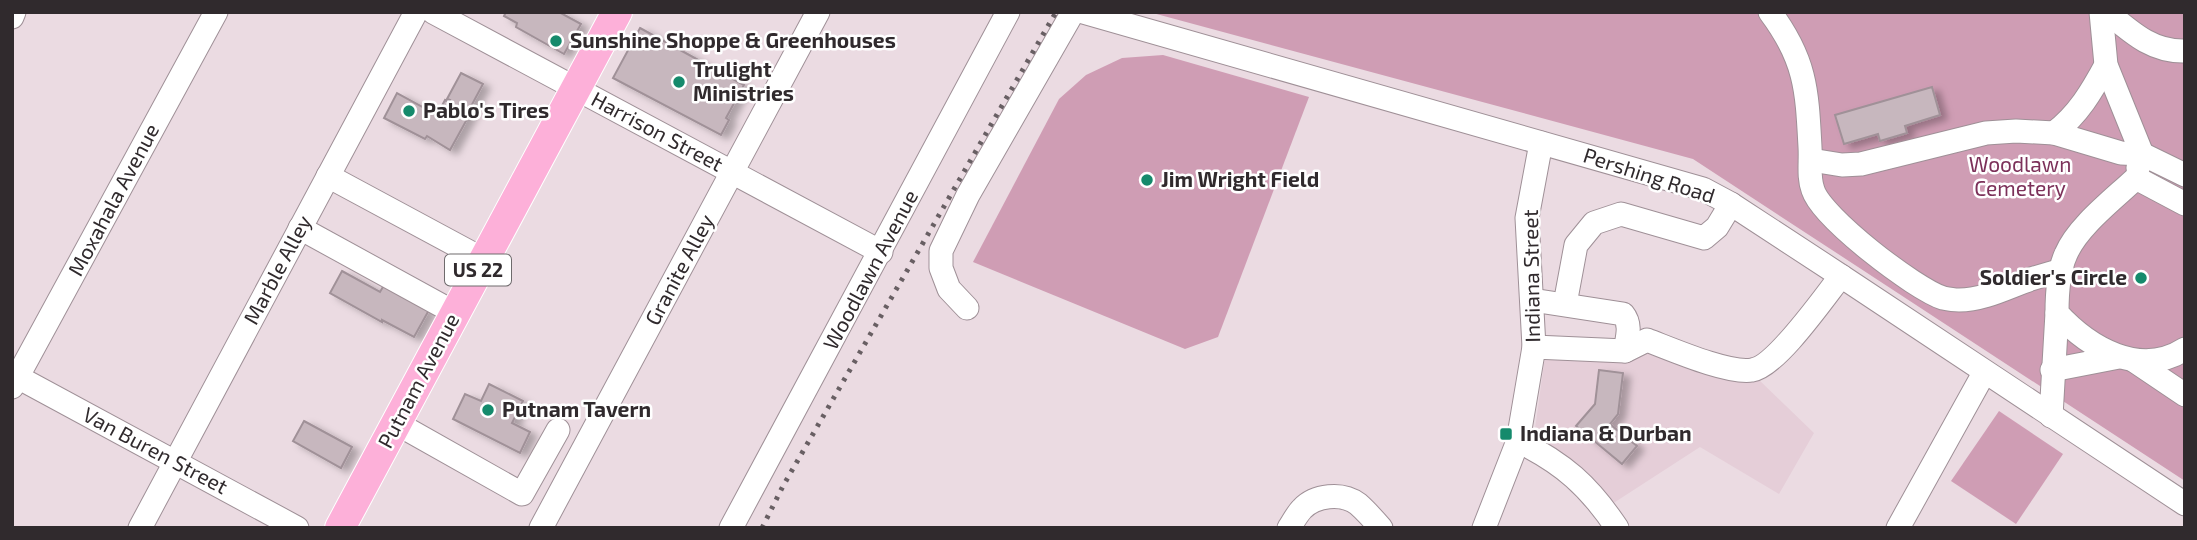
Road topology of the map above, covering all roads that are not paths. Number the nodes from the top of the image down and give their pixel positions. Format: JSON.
{"nodes":[{"id":1,"x":216,"y":12,"type":"edge"},
{"id":2,"x":416,"y":12,"type":"edge"},
{"id":3,"x":433,"y":12,"type":"edge"},
{"id":4,"x":617,"y":12,"type":"edge"},
{"id":5,"x":818,"y":12,"type":"edge"},
{"id":6,"x":1008,"y":12,"type":"edge"},
{"id":7,"x":1073,"y":12,"type":"edge"},
{"id":8,"x":1083,"y":12,"type":"edge"},
{"id":9,"x":2101,"y":12,"type":"edge"},
{"id":10,"x":2107,"y":12,"type":"edge"},
{"id":11,"x":1778,"y":15,"type":"edge"},
{"id":12,"x":2185,"y":51,"type":"edge"},
{"id":13,"x":2106,"y":65,"type":"junction"},
{"id":14,"x":576,"y":88,"type":"junction"},
{"id":15,"x":2054,"y":133,"type":"junction"},
{"id":16,"x":1541,"y":143,"type":"junction"},
{"id":17,"x":2142,"y":154,"type":"junction"},
{"id":18,"x":1811,"y":160,"type":"junction"},
{"id":19,"x":732,"y":173,"type":"junction"},
{"id":20,"x":2185,"y":175,"type":"edge"},
{"id":21,"x":328,"y":176,"type":"junction"},
{"id":22,"x":2136,"y":178,"type":"junction"},
{"id":23,"x":1731,"y":204,"type":"junction"},
{"id":24,"x":2185,"y":204,"type":"edge"},
{"id":25,"x":300,"y":228,"type":"junction"},
{"id":26,"x":881,"y":252,"type":"junction"},
{"id":27,"x":484,"y":260,"type":"junction"},
{"id":28,"x":2062,"y":270,"type":"junction"},
{"id":29,"x":1841,"y":275,"type":"junction"},
{"id":30,"x":1532,"y":300,"type":"junction"},
{"id":31,"x":1565,"y":304,"type":"junction"},
{"id":32,"x":967,"y":308,"type":"dead end"},
{"id":33,"x":455,"y":313,"type":"junction"},
{"id":34,"x":2057,"y":313,"type":"junction"},
{"id":35,"x":1534,"y":347,"type":"junction"},
{"id":36,"x":2185,"y":349,"type":"edge"},
{"id":37,"x":1625,"y":351,"type":"junction"},
{"id":38,"x":2127,"y":359,"type":"junction"},
{"id":39,"x":2052,"y":370,"type":"junction"},
{"id":40,"x":1984,"y":373,"type":"junction"},
{"id":41,"x":14,"y":380,"type":"edge"},
{"id":42,"x":2185,"y":395,"type":"edge"},
{"id":43,"x":2051,"y":416,"type":"junction"},
{"id":44,"x":396,"y":423,"type":"junction"},
{"id":45,"x":558,"y":430,"type":"dead end"},
{"id":46,"x":1518,"y":441,"type":"junction"},
{"id":47,"x":175,"y":462,"type":"junction"},
{"id":48,"x":2185,"y":504,"type":"edge"},
{"id":49,"x":140,"y":528,"type":"edge"},
{"id":50,"x":297,"y":528,"type":"edge"},
{"id":51,"x":340,"y":528,"type":"edge"},
{"id":52,"x":541,"y":528,"type":"edge"},
{"id":53,"x":731,"y":528,"type":"edge"},
{"id":54,"x":1289,"y":528,"type":"edge"},
{"id":55,"x":1381,"y":528,"type":"edge"},
{"id":56,"x":1484,"y":528,"type":"edge"},
{"id":57,"x":1618,"y":528,"type":"edge"},
{"id":58,"x":1898,"y":528,"type":"edge"}],
"edges":[{"from":1,"to":41,"type":"street","name":"Moxahala Avenue"},
{"from":2,"to":21,"type":"street","name":"Marble Alley"},
{"from":3,"to":14,"type":"street","name":"Harrison Street"},
{"from":4,"to":14,"type":"main road","name":"Putnam Avenue","number":"US 22"},
{"from":5,"to":19,"type":"street","name":"Granite Alley"},
{"from":6,"to":26,"type":"street","name":"Woodlawn Avenue"},
{"from":7,"to":32,"type":"street"},
{"from":8,"to":16,"type":"street","name":"Pershing Road"},
{"from":9,"to":13,"type":"street"},
{"from":10,"to":12,"type":"street"},
{"from":11,"to":18,"type":"street"},
{"from":13,"to":15,"type":"street"},
{"from":13,"to":17,"type":"street"},
{"from":14,"to":19,"type":"street","name":"Harrison Street"},
{"from":14,"to":27,"type":"main road","name":"Putnam Avenue","number":"US 22"},
{"from":15,"to":17,"type":"street"},
{"from":15,"to":18,"type":"street"},
{"from":16,"to":23,"type":"street","name":"Pershing Road"},
{"from":16,"to":30,"type":"street","name":"Indiana Street"},
{"from":17,"to":20,"type":"street"},
{"from":17,"to":22,"type":"street"},
{"from":18,"to":28,"type":"street"},
{"from":19,"to":26,"type":"street","name":"Harrison Street"},
{"from":19,"to":52,"type":"street","name":"Granite Alley"},
{"from":21,"to":25,"type":"street","name":"Marble Alley"},
{"from":21,"to":27,"type":"street"},
{"from":22,"to":24,"type":"street"},
{"from":22,"to":28,"type":"street"},
{"from":23,"to":29,"type":"street","name":"Pershing Road"},
{"from":23,"to":31,"type":"street"},
{"from":25,"to":33,"type":"street"},
{"from":25,"to":47,"type":"street","name":"Marble Alley"},
{"from":26,"to":53,"type":"street","name":"Woodlawn Avenue"},
{"from":27,"to":33,"type":"main road","name":"Putnam Avenue","number":"US 22"},
{"from":28,"to":34,"type":"street"},
{"from":29,"to":37,"type":"street"},
{"from":29,"to":40,"type":"street","name":"Pershing Road"},
{"from":30,"to":31,"type":"street"},
{"from":30,"to":35,"type":"street","name":"Indiana Street"},
{"from":31,"to":37,"type":"street"},
{"from":33,"to":44,"type":"main road","name":"Putnam Avenue","number":"US 22"},
{"from":34,"to":38,"type":"street"},
{"from":34,"to":39,"type":"street"},
{"from":35,"to":37,"type":"street"},
{"from":35,"to":46,"type":"street","name":"Indiana Street"},
{"from":36,"to":38,"type":"street"},
{"from":38,"to":39,"type":"street"},
{"from":38,"to":42,"type":"street"},
{"from":39,"to":43,"type":"street"},
{"from":40,"to":43,"type":"street","name":"Pershing Road"},
{"from":40,"to":58,"type":"street"},
{"from":41,"to":47,"type":"street","name":"Van Buren Street"},
{"from":43,"to":48,"type":"street","name":"Pershing Road"},
{"from":44,"to":45,"type":"street"},
{"from":44,"to":51,"type":"main road","name":"Putnam Avenue","number":"US 22"},
{"from":46,"to":56,"type":"street","name":"Indiana Street"},
{"from":46,"to":57,"type":"street"},
{"from":47,"to":49,"type":"street","name":"Marble Alley"},
{"from":47,"to":50,"type":"street","name":"Van Buren Street"},
{"from":54,"to":55,"type":"street"}]}
